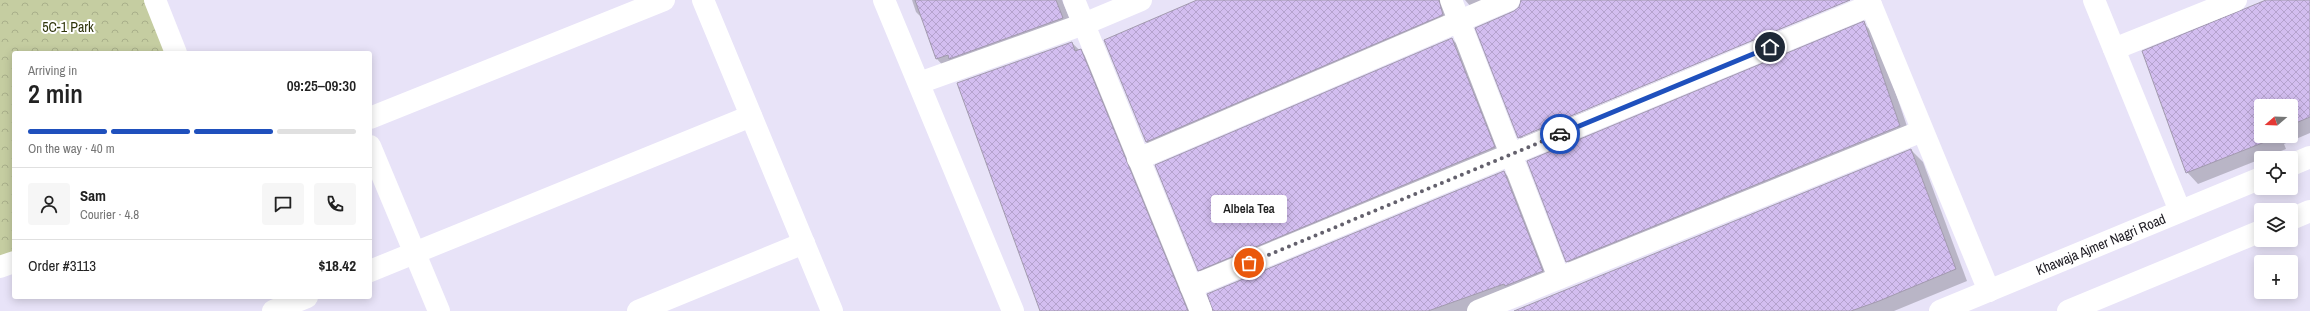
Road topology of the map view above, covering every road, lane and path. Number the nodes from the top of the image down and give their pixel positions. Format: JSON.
{"nodes":[{"id":1,"x":155,"y":0,"type":"edge"},
{"id":2,"x":664,"y":0,"type":"edge"},
{"id":3,"x":703,"y":0,"type":"edge"},
{"id":4,"x":884,"y":0,"type":"edge"},
{"id":5,"x":1074,"y":0,"type":"edge"},
{"id":6,"x":1141,"y":0,"type":"edge"},
{"id":7,"x":1451,"y":0,"type":"edge"},
{"id":8,"x":1509,"y":0,"type":"edge"},
{"id":9,"x":2094,"y":0,"type":"edge"},
{"id":10,"x":2236,"y":0,"type":"edge"},
{"id":11,"x":1870,"y":2,"type":"edge"},
{"id":12,"x":1458,"y":22,"type":"junction"},
{"id":13,"x":1084,"y":24,"type":"junction"},
{"id":14,"x":2114,"y":49,"type":"junction"},
{"id":15,"x":175,"y":51,"type":"edge"},
{"id":16,"x":919,"y":83,"type":"junction"},
{"id":17,"x":751,"y":116,"type":"junction"},
{"id":18,"x":372,"y":117,"type":"edge"},
{"id":19,"x":1922,"y":131,"type":"junction"},
{"id":20,"x":372,"y":151,"type":"edge"},
{"id":21,"x":1510,"y":155,"type":"junction"},
{"id":22,"x":2310,"y":157,"type":"edge"},
{"id":23,"x":1138,"y":159,"type":"junction"},
{"id":24,"x":2298,"y":162,"type":"edge"},
{"id":25,"x":2254,"y":181,"type":"edge"},
{"id":26,"x":2180,"y":211,"type":"junction"},
{"id":27,"x":2310,"y":211,"type":"edge"},
{"id":28,"x":2298,"y":216,"type":"edge"},
{"id":29,"x":2254,"y":234,"type":"edge"},
{"id":30,"x":804,"y":243,"type":"junction"},
{"id":31,"x":414,"y":252,"type":"junction"},
{"id":32,"x":12,"y":263,"type":"edge"},
{"id":33,"x":0,"y":267,"type":"edge"},
{"id":34,"x":372,"y":270,"type":"edge"},
{"id":35,"x":1560,"y":278,"type":"junction"},
{"id":36,"x":1191,"y":287,"type":"junction"},
{"id":37,"x":1989,"y":290,"type":"junction"},
{"id":38,"x":302,"y":299,"type":"edge"},
{"id":39,"x":273,"y":311,"type":"edge"},
{"id":40,"x":439,"y":311,"type":"edge"},
{"id":41,"x":638,"y":311,"type":"edge"},
{"id":42,"x":832,"y":311,"type":"edge"},
{"id":43,"x":1013,"y":311,"type":"edge"},
{"id":44,"x":1201,"y":311,"type":"edge"},
{"id":45,"x":1478,"y":311,"type":"edge"},
{"id":46,"x":1940,"y":311,"type":"edge"},
{"id":47,"x":2068,"y":311,"type":"edge"}],
"edges":[{"from":1,"to":15,"type":"street"},
{"from":2,"to":18,"type":"street"},
{"from":3,"to":17,"type":"street"},
{"from":4,"to":16,"type":"street"},
{"from":5,"to":13,"type":"street"},
{"from":6,"to":13,"type":"street"},
{"from":7,"to":12,"type":"street"},
{"from":8,"to":12,"type":"street"},
{"from":9,"to":14,"type":"street"},
{"from":10,"to":14,"type":"street"},
{"from":11,"to":19,"type":"street"},
{"from":11,"to":21,"type":"street"},
{"from":12,"to":21,"type":"street"},
{"from":12,"to":23,"type":"street"},
{"from":13,"to":16,"type":"street"},
{"from":13,"to":23,"type":"street"},
{"from":14,"to":26,"type":"street"},
{"from":16,"to":43,"type":"street"},
{"from":17,"to":30,"type":"street"},
{"from":17,"to":31,"type":"street"},
{"from":19,"to":35,"type":"street"},
{"from":19,"to":37,"type":"street"},
{"from":20,"to":31,"type":"street"},
{"from":21,"to":35,"type":"street"},
{"from":21,"to":36,"type":"street"},
{"from":22,"to":24,"type":"street"},
{"from":23,"to":36,"type":"street"},
{"from":25,"to":26,"type":"street","name":"Khawaja Ajmer Nagri Road"},
{"from":26,"to":37,"type":"street","name":"Khawaja Ajmer Nagri Road"},
{"from":27,"to":28,"type":"street"},
{"from":29,"to":47,"type":"street"},
{"from":30,"to":41,"type":"street"},
{"from":30,"to":42,"type":"street"},
{"from":31,"to":34,"type":"street"},
{"from":31,"to":40,"type":"street"},
{"from":32,"to":33,"type":"street"},
{"from":35,"to":45,"type":"street"},
{"from":36,"to":44,"type":"street"},
{"from":37,"to":46,"type":"street","name":"Khawaja Ajmer Nagri Road"},
{"from":38,"to":39,"type":"street"}]}
